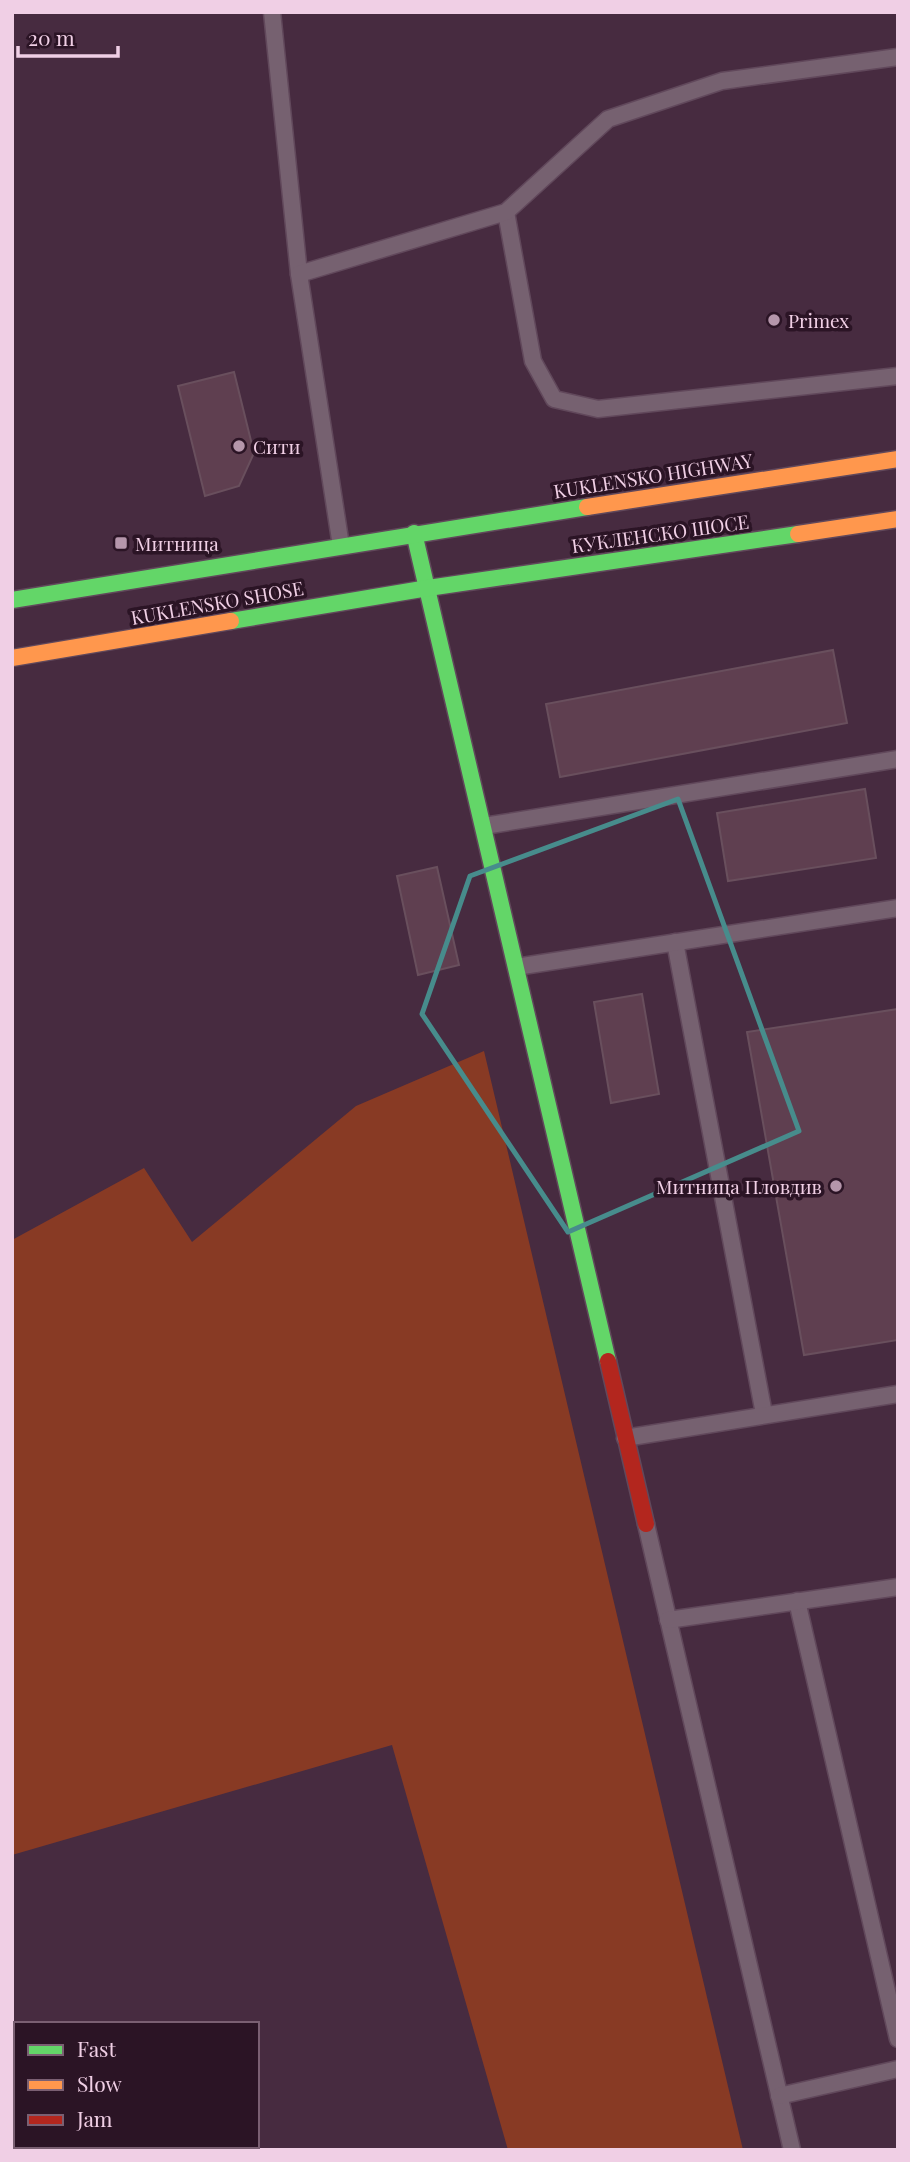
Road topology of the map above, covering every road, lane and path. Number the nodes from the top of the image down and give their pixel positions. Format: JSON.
{"nodes":[{"id":1,"x":272,"y":12,"type":"edge"},
{"id":2,"x":898,"y":57,"type":"edge"},
{"id":3,"x":506,"y":212,"type":"junction"},
{"id":4,"x":299,"y":274,"type":"junction"},
{"id":5,"x":898,"y":376,"type":"edge"},
{"id":6,"x":898,"y":459,"type":"edge"},
{"id":7,"x":898,"y":519,"type":"edge"},
{"id":8,"x":414,"y":533,"type":"junction"},
{"id":9,"x":341,"y":546,"type":"junction"},
{"id":10,"x":428,"y":588,"type":"junction"},
{"id":11,"x":12,"y":600,"type":"edge"},
{"id":12,"x":12,"y":658,"type":"edge"},
{"id":13,"x":898,"y":759,"type":"edge"},
{"id":14,"x":484,"y":826,"type":"junction"},
{"id":15,"x":898,"y":908,"type":"edge"},
{"id":16,"x":675,"y":942,"type":"junction"},
{"id":17,"x":516,"y":967,"type":"junction"},
{"id":18,"x":898,"y":1394,"type":"edge"},
{"id":19,"x":764,"y":1414,"type":"junction"},
{"id":20,"x":625,"y":1438,"type":"junction"},
{"id":21,"x":646,"y":1524,"type":"joint"},
{"id":22,"x":898,"y":1587,"type":"edge"},
{"id":23,"x":797,"y":1601,"type":"junction"},
{"id":24,"x":668,"y":1620,"type":"junction"},
{"id":25,"x":898,"y":2039,"type":"edge"},
{"id":26,"x":898,"y":2069,"type":"edge"},
{"id":27,"x":779,"y":2096,"type":"junction"},
{"id":28,"x":792,"y":2150,"type":"edge"}],
"edges":[{"from":1,"to":4,"type":"lane"},
{"from":2,"to":3,"type":"lane"},
{"from":3,"to":4,"type":"lane"},
{"from":3,"to":5,"type":"lane"},
{"from":4,"to":9,"type":"lane"},
{"from":6,"to":8,"type":"main road","name":"KUKLENSKO HIGHWAY"},
{"from":7,"to":10,"type":"main road","name":"КУКЛЕНСКО ШОСЕ"},
{"from":8,"to":9,"type":"main road","name":"KUKLENSKO SHOSE"},
{"from":8,"to":10,"type":"main road"},
{"from":9,"to":11,"type":"main road","name":"KUKLENSKO SHOSE"},
{"from":10,"to":12,"type":"main road","name":"KUKLENSKO SHOSE"},
{"from":10,"to":14,"type":"main road"},
{"from":13,"to":14,"type":"lane"},
{"from":14,"to":17,"type":"main road"},
{"from":15,"to":16,"type":"lane"},
{"from":16,"to":17,"type":"lane"},
{"from":16,"to":19,"type":"lane"},
{"from":17,"to":20,"type":"main road"},
{"from":18,"to":19,"type":"lane"},
{"from":19,"to":20,"type":"lane"},
{"from":20,"to":21,"type":"main road"},
{"from":21,"to":24,"type":"lane"},
{"from":22,"to":23,"type":"lane"},
{"from":23,"to":24,"type":"lane"},
{"from":23,"to":25,"type":"lane"},
{"from":24,"to":27,"type":"lane"},
{"from":26,"to":27,"type":"lane"},
{"from":27,"to":28,"type":"lane"}]}
